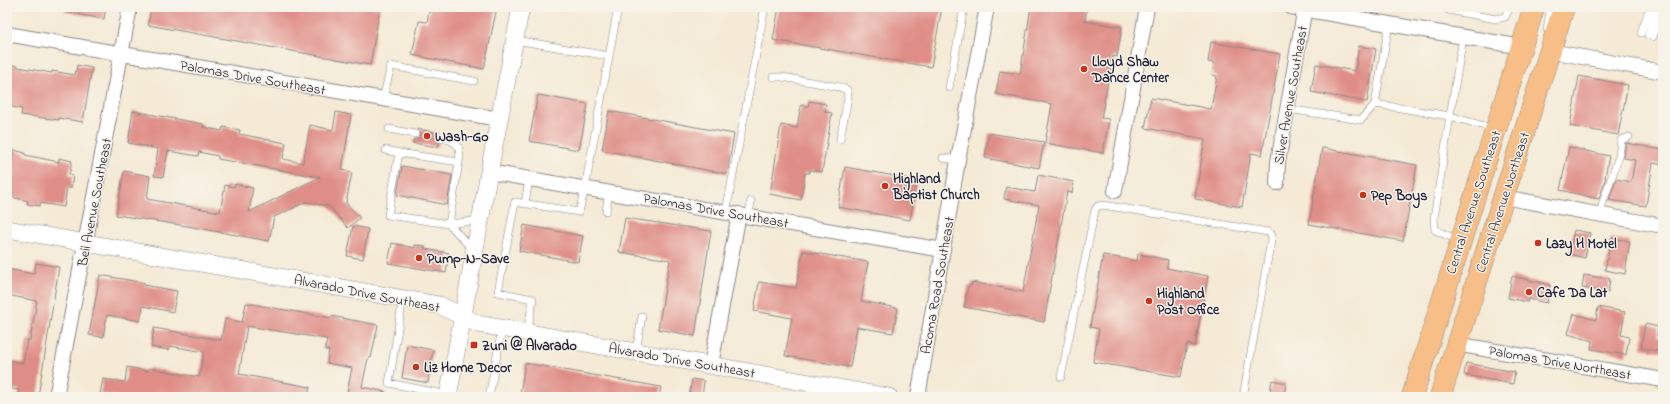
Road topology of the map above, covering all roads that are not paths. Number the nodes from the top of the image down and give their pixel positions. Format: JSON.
{"nodes":[{"id":1,"x":130,"y":7,"type":"edge"},
{"id":2,"x":521,"y":7,"type":"edge"},
{"id":3,"x":618,"y":7,"type":"edge"},
{"id":4,"x":765,"y":7,"type":"edge"},
{"id":5,"x":964,"y":7,"type":"edge"},
{"id":6,"x":987,"y":7,"type":"edge"},
{"id":7,"x":1147,"y":7,"type":"edge"},
{"id":8,"x":1290,"y":7,"type":"edge"},
{"id":9,"x":1510,"y":7,"type":"edge"},
{"id":10,"x":1534,"y":7,"type":"edge"},
{"id":11,"x":1551,"y":7,"type":"edge"},
{"id":12,"x":1564,"y":7,"type":"edge"},
{"id":13,"x":1650,"y":7,"type":"edge"},
{"id":14,"x":1657,"y":7,"type":"edge"},
{"id":15,"x":1663,"y":7,"type":"edge"},
{"id":16,"x":1305,"y":8,"type":"edge"},
{"id":17,"x":1448,"y":10,"type":"dead end"},
{"id":18,"x":1388,"y":24,"type":"junction"},
{"id":19,"x":7,"y":34,"type":"edge"},
{"id":20,"x":1647,"y":35,"type":"junction"},
{"id":21,"x":1463,"y":37,"type":"junction"},
{"id":22,"x":515,"y":40,"type":"junction"},
{"id":23,"x":1548,"y":44,"type":"junction"},
{"id":24,"x":1522,"y":47,"type":"junction"},
{"id":25,"x":122,"y":54,"type":"junction"},
{"id":26,"x":609,"y":56,"type":"junction"},
{"id":27,"x":1663,"y":72,"type":"edge"},
{"id":28,"x":773,"y":77,"type":"dead end"},
{"id":29,"x":474,"y":81,"type":"dead end"},
{"id":30,"x":949,"y":88,"type":"dead end"},
{"id":31,"x":383,"y":99,"type":"junction"},
{"id":32,"x":1376,"y":104,"type":"junction"},
{"id":33,"x":1288,"y":108,"type":"junction"},
{"id":34,"x":1450,"y":116,"type":"junction"},
{"id":35,"x":499,"y":119,"type":"junction"},
{"id":36,"x":390,"y":129,"type":"dead end"},
{"id":37,"x":1496,"y":130,"type":"junction"},
{"id":38,"x":415,"y":134,"type":"dead end"},
{"id":39,"x":1629,"y":137,"type":"dead end"},
{"id":40,"x":440,"y":138,"type":"dead end"},
{"id":41,"x":840,"y":139,"type":"dead end"},
{"id":42,"x":1511,"y":149,"type":"dead end"},
{"id":43,"x":386,"y":150,"type":"dead end"},
{"id":44,"x":399,"y":153,"type":"junction"},
{"id":45,"x":943,"y":158,"type":"dead end"},
{"id":46,"x":958,"y":160,"type":"junction"},
{"id":47,"x":459,"y":162,"type":"junction"},
{"id":48,"x":489,"y":172,"type":"junction"},
{"id":49,"x":529,"y":179,"type":"junction"},
{"id":50,"x":1276,"y":183,"type":"dead end"},
{"id":51,"x":585,"y":188,"type":"junction"},
{"id":52,"x":1116,"y":191,"type":"dead end"},
{"id":53,"x":609,"y":192,"type":"junction"},
{"id":54,"x":1503,"y":197,"type":"junction"},
{"id":55,"x":751,"y":201,"type":"dead end"},
{"id":56,"x":525,"y":204,"type":"junction"},
{"id":57,"x":606,"y":211,"type":"dead end"},
{"id":58,"x":738,"y":214,"type":"junction"},
{"id":59,"x":1601,"y":215,"type":"junction"},
{"id":60,"x":480,"y":220,"type":"junction"},
{"id":61,"x":449,"y":224,"type":"junction"},
{"id":62,"x":1663,"y":226,"type":"edge"},
{"id":63,"x":7,"y":229,"type":"edge"},
{"id":64,"x":1461,"y":241,"type":"junction"},
{"id":65,"x":86,"y":243,"type":"junction"},
{"id":66,"x":943,"y":250,"type":"junction"},
{"id":67,"x":474,"y":252,"type":"junction"},
{"id":68,"x":404,"y":298,"type":"junction"},
{"id":69,"x":642,"y":316,"type":"dead end"},
{"id":70,"x":462,"y":317,"type":"junction"},
{"id":71,"x":502,"y":328,"type":"junction"},
{"id":72,"x":527,"y":333,"type":"junction"},
{"id":73,"x":1456,"y":344,"type":"junction"},
{"id":74,"x":636,"y":352,"type":"junction"},
{"id":75,"x":711,"y":365,"type":"junction"},
{"id":76,"x":1061,"y":377,"type":"dead end"},
{"id":77,"x":1663,"y":380,"type":"edge"},
{"id":78,"x":1438,"y":390,"type":"edge"},
{"id":79,"x":448,"y":396,"type":"edge"},
{"id":80,"x":56,"y":397,"type":"edge"},
{"id":81,"x":489,"y":397,"type":"edge"},
{"id":82,"x":888,"y":397,"type":"edge"},
{"id":83,"x":918,"y":397,"type":"edge"},
{"id":84,"x":1243,"y":397,"type":"edge"},
{"id":85,"x":1412,"y":397,"type":"edge"}],
"edges":[{"from":1,"to":25,"type":"street","name":"Bell Avenue Southeast"},
{"from":2,"to":22,"type":"street"},
{"from":3,"to":26,"type":"lane"},
{"from":4,"to":58,"type":"lane"},
{"from":5,"to":30,"type":"lane"},
{"from":6,"to":46,"type":"street","name":"Acoma Road Southeast"},
{"from":7,"to":52,"type":"street"},
{"from":8,"to":16,"type":"street"},
{"from":9,"to":17,"type":"lane"},
{"from":10,"to":24,"type":"main road","name":"Central Avenue Southeast"},
{"from":11,"to":23,"type":"lane"},
{"from":12,"to":23,"type":"main road","name":"Central Avenue Northeast"},
{"from":13,"to":20,"type":"lane"},
{"from":14,"to":20,"type":"lane"},
{"from":15,"to":20,"type":"lane"},
{"from":16,"to":18,"type":"street"},
{"from":16,"to":33,"type":"street","name":"Silver Avenue Southeast"},
{"from":18,"to":21,"type":"street"},
{"from":18,"to":32,"type":"lane"},
{"from":19,"to":25,"type":"street","name":"Palomas Drive Southeast"},
{"from":21,"to":24,"type":"street"},
{"from":21,"to":34,"type":"lane"},
{"from":22,"to":26,"type":"lane"},
{"from":22,"to":35,"type":"street"},
{"from":23,"to":27,"type":"street"},
{"from":23,"to":54,"type":"main road","name":"Central Avenue Northeast"},
{"from":24,"to":37,"type":"main road","name":"Central Avenue Southeast"},
{"from":25,"to":31,"type":"street","name":"Palomas Drive Southeast"},
{"from":25,"to":65,"type":"street","name":"Bell Avenue Southeast"},
{"from":26,"to":51,"type":"lane"},
{"from":28,"to":41,"type":"lane"},
{"from":29,"to":31,"type":"lane"},
{"from":31,"to":35,"type":"street","name":"Palomas Drive Southeast"},
{"from":32,"to":33,"type":"lane"},
{"from":32,"to":34,"type":"lane"},
{"from":33,"to":50,"type":"street","name":"Silver Avenue Southeast"},
{"from":34,"to":37,"type":"lane"},
{"from":34,"to":64,"type":"lane"},
{"from":35,"to":48,"type":"street"},
{"from":36,"to":38,"type":"lane"},
{"from":37,"to":64,"type":"main road","name":"Central Avenue Southeast"},
{"from":39,"to":59,"type":"lane"},
{"from":40,"to":47,"type":"lane"},
{"from":42,"to":78,"type":"lane","name":"Central Avenue Southeast"},
{"from":43,"to":44,"type":"lane"},
{"from":44,"to":47,"type":"lane"},
{"from":44,"to":61,"type":"lane"},
{"from":45,"to":46,"type":"lane"},
{"from":46,"to":66,"type":"street","name":"Acoma Road Southeast"},
{"from":47,"to":61,"type":"lane"},
{"from":48,"to":49,"type":"street","name":"Palomas Drive Southeast"},
{"from":48,"to":60,"type":"street"},
{"from":49,"to":51,"type":"street","name":"Palomas Drive Southeast"},
{"from":49,"to":56,"type":"lane"},
{"from":51,"to":53,"type":"street","name":"Palomas Drive Southeast"},
{"from":51,"to":56,"type":"lane"},
{"from":53,"to":57,"type":"lane"},
{"from":53,"to":58,"type":"street","name":"Palomas Drive Southeast"},
{"from":54,"to":59,"type":"street"},
{"from":54,"to":73,"type":"main road","name":"Central Avenue Northeast"},
{"from":55,"to":58,"type":"lane"},
{"from":56,"to":72,"type":"lane"},
{"from":58,"to":66,"type":"street","name":"Palomas Drive Southeast"},
{"from":58,"to":75,"type":"street"},
{"from":59,"to":62,"type":"street"},
{"from":60,"to":61,"type":"lane"},
{"from":60,"to":67,"type":"street"},
{"from":61,"to":67,"type":"lane"},
{"from":63,"to":65,"type":"street","name":"Alvarado Drive Southeast"},
{"from":64,"to":85,"type":"main road","name":"Central Avenue Southeast"},
{"from":65,"to":68,"type":"street","name":"Alvarado Drive Southeast"},
{"from":65,"to":80,"type":"street","name":"Bell Avenue Southeast"},
{"from":66,"to":83,"type":"street","name":"Acoma Road Southeast"},
{"from":67,"to":70,"type":"street"},
{"from":68,"to":70,"type":"street","name":"Alvarado Drive Southeast"},
{"from":68,"to":79,"type":"lane"},
{"from":69,"to":74,"type":"lane"},
{"from":70,"to":71,"type":"street","name":"Alvarado Drive Southeast"},
{"from":70,"to":79,"type":"street"},
{"from":71,"to":72,"type":"street","name":"Alvarado Drive Southeast"},
{"from":71,"to":81,"type":"lane"},
{"from":72,"to":74,"type":"street","name":"Alvarado Drive Southeast"},
{"from":73,"to":77,"type":"street","name":"Palomas Drive Northeast"},
{"from":73,"to":78,"type":"main road","name":"Central Avenue Northeast"},
{"from":74,"to":75,"type":"street","name":"Alvarado Drive Southeast"},
{"from":75,"to":82,"type":"street","name":"Alvarado Drive Southeast"},
{"from":76,"to":84,"type":"lane"}]}
